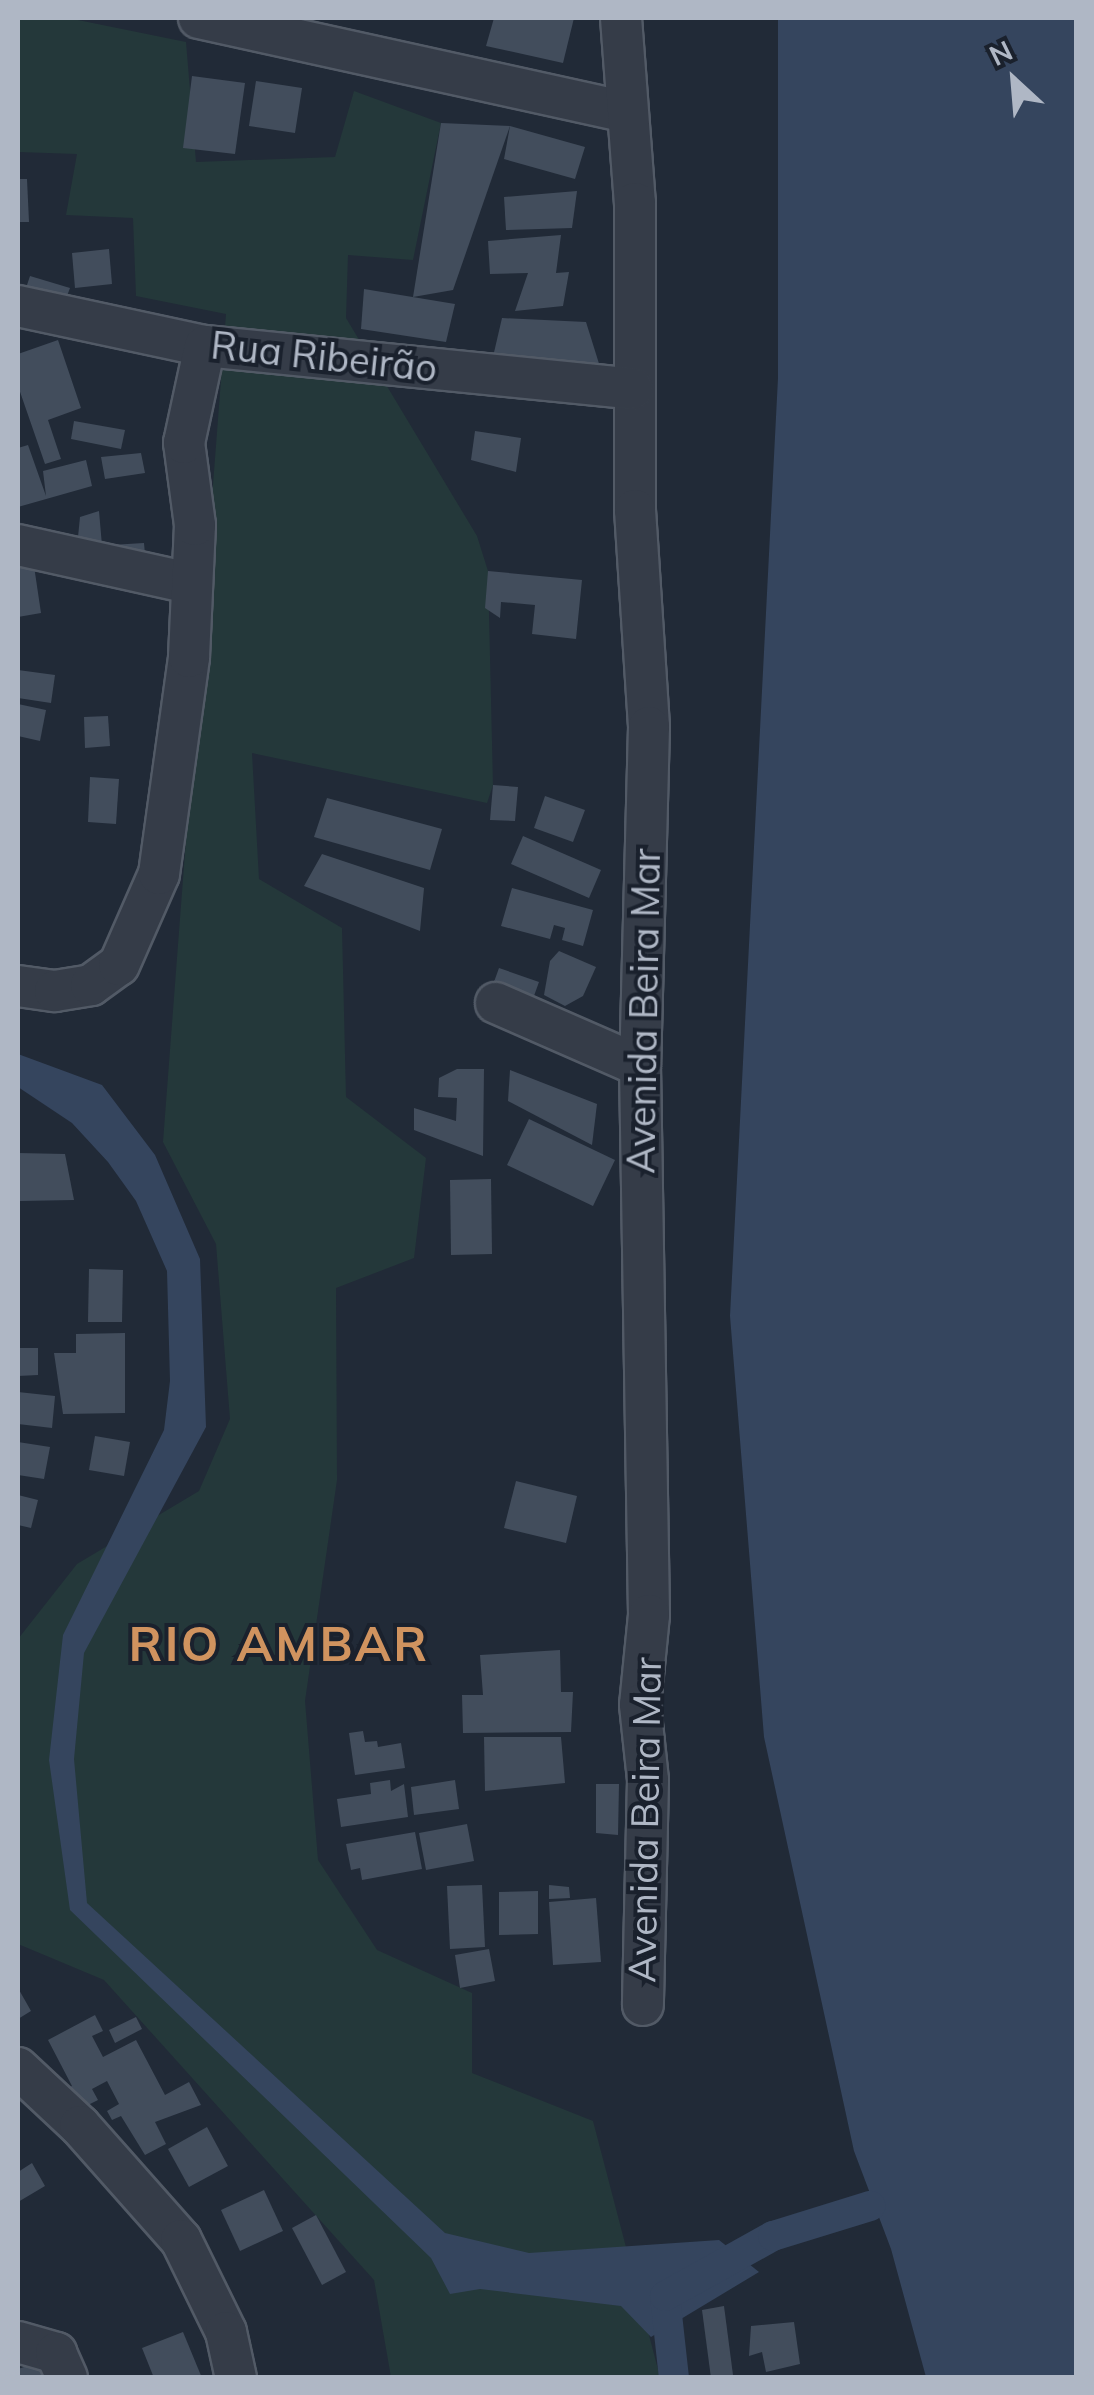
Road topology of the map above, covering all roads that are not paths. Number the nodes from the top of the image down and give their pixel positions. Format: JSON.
{"nodes":[{"id":1,"x":200,"y":18,"type":"edge"},
{"id":2,"x":621,"y":18,"type":"edge"},
{"id":3,"x":624,"y":111,"type":"junction"},
{"id":4,"x":18,"y":306,"type":"edge"},
{"id":5,"x":205,"y":346,"type":"junction"},
{"id":6,"x":634,"y":390,"type":"junction"},
{"id":7,"x":18,"y":545,"type":"edge"},
{"id":8,"x":189,"y":583,"type":"junction"},
{"id":9,"x":18,"y":986,"type":"edge"},
{"id":10,"x":496,"y":1003,"type":"dead end"},
{"id":11,"x":640,"y":1066,"type":"junction"},
{"id":12,"x":643,"y":2005,"type":"dead end"},
{"id":13,"x":18,"y":2068,"type":"edge"},
{"id":14,"x":18,"y":2342,"type":"edge"},
{"id":15,"x":67,"y":2378,"type":"edge"},
{"id":16,"x":236,"y":2378,"type":"edge"}],
"edges":[{"from":1,"to":3,"type":"street"},
{"from":2,"to":3,"type":"street","name":"Avenida Beira Mar"},
{"from":3,"to":6,"type":"street","name":"Avenida Beira Mar"},
{"from":4,"to":5,"type":"street","name":"Rua Ribeirão"},
{"from":5,"to":6,"type":"street","name":"Rua Ribeirão"},
{"from":5,"to":8,"type":"street"},
{"from":6,"to":11,"type":"street","name":"Avenida Beira Mar"},
{"from":7,"to":8,"type":"street"},
{"from":8,"to":9,"type":"street"},
{"from":10,"to":11,"type":"street"},
{"from":11,"to":12,"type":"street","name":"Avenida Beira Mar"},
{"from":13,"to":16,"type":"street"},
{"from":14,"to":15,"type":"street"}]}
